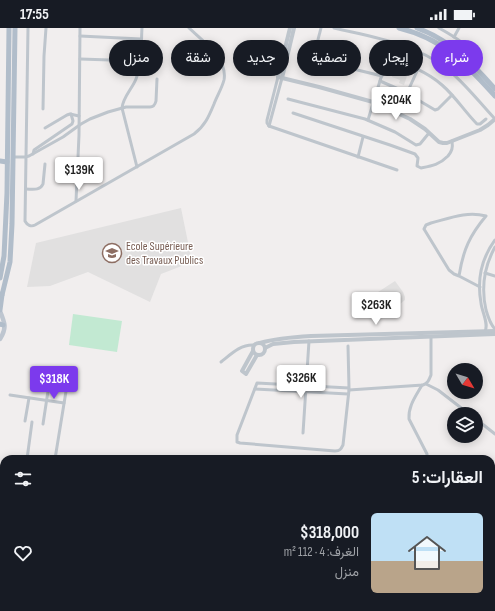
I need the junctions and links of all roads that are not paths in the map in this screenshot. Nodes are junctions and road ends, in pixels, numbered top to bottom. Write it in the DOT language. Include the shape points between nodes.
graph roads {
  1 [pos="9,28"];
  2 [pos="15,28"];
  3 [pos="28,28"];
  4 [pos="46,28"];
  5 [pos="80,28"];
  6 [pos="142,28"];
  7 [pos="189,28"];
  8 [pos="290,28"];
  9 [pos="294,28"];
  10 [pos="321,28"];
  11 [pos="334,28"];
  12 [pos="399,28"];
  13 [pos="417,28"];
  14 [pos="439,28"];
  15 [pos="459,28"];
  16 [pos="80,36"];
  17 [pos="454,37"];
  18 [pos="141,39"];
  19 [pos="318,40"];
  20 [pos="382,40"];
  21 [pos="442,40"];
  22 [pos="458,40"];
  23 [pos="423,54"];
  24 [pos="80,59"];
  25 [pos="109,60"];
  26 [pos="423,72"];
  27 [pos="136,76"];
  28 [pos="382,76"];
  29 [pos="415,76"];
  30 [pos="483,76"];
  31 [pos="280,78"];
  32 [pos="157,79"];
  33 [pos="380,81"];
  34 [pos="495,89"];
  35 [pos="408,93"];
  36 [pos="452,95"];
  37 [pos="495,96"];
  38 [pos="288,98"];
  39 [pos="373,102"];
  40 [pos="122,108"];
  41 [pos="43,109"];
  42 [pos="293,113"];
  43 [pos="71,114"];
  44 [pos="79,116"];
  45 [pos="486,119"];
  46 [pos="495,119"];
  47 [pos="368,120"];
  48 [pos="79,126"];
  49 [pos="45,128"];
  50 [pos="429,133"];
  51 [pos="363,137"];
  52 [pos="452,141"];
  53 [pos="33,154"];
  54 [pos="13,157"];
  55 [pos="26,157"];
  56 [pos="358,157"];
  57 [pos="0,161"];
  58 [pos="7,162"];
  59 [pos="45,164"];
  60 [pos="138,166"];
  61 [pos="397,170"];
  62 [pos="26,189"];
  63 [pos="76,202"];
  64 [pos="495,240"];
  65 [pos="495,247"];
  66 [pos="485,273"];
  67 [pos="459,276"];
  68 [pos="495,276"];
  69 [pos="0,278"];
  70 [pos="480,287"];
  71 [pos="1,295"];
  72 [pos="0,310"];
  73 [pos="0,318"];
  74 [pos="3,326"];
  75 [pos="495,330"];
  76 [pos="485,331"];
  77 [pos="495,334"];
  78 [pos="431,337"];
  79 [pos="0,339"];
  80 [pos="309,341"];
  81 [pos="260,343"];
  82 [pos="254,345"];
  83 [pos="348,346"];
  84 [pos="265,348"];
  85 [pos="253,351"];
  86 [pos="258,355"];
  87 [pos="221,362"];
  88 [pos="424,384"];
  89 [pos="306,386"];
  90 [pos="255,389"];
  91 [pos="349,390"];
  92 [pos="306,392"];
  93 [pos="10,396"];
  94 [pos="29,398"];
  95 [pos="46,400"];
  96 [pos="64,403"];
  97 [pos="460,407"];
  98 [pos="26,421"];
  99 [pos="32,422"];
  100 [pos="43,424"];
  101 [pos="483,425"];
  102 [pos="302,433"];
  103 [pos="495,434"];
  104 [pos="28,455"];
  105 [pos="56,455"];
  106 [pos="427,455"];
  1 -- 58 [label="main road"];
  2 -- 54 [label="main road"];
  3 -- 55 [label="street"];
  4 -- 41 [label="street"];
  5 -- 16 [label="street"];
  6 -- 18 [label="street"];
  7 -- 60 [label="street" via="221,61 224,71 223,82 208,120 200,129"];
  8 -- 31 [label="street"];
  9 -- 31 [label="street"];
  10 -- 19 [label="street"];
  11 -- 20 [label="street"];
  12 -- 37 [label="main road" via="428,38 448,50"];
  13 -- 21 [label="main road"];
  14 -- 17 [label="street"];
  15 -- 17 [label="street"];
  16 -- 18 [label="street"];
  16 -- 24 [label="street"];
  17 -- 22 [label="street"];
  23 -- 46 [label="street" via="462,82"];
  24 -- 25 [label="street"];
  24 -- 44 [label="street"];
  26 -- 36 [label="street" via="440,83"];
  27 -- 40 [label="street"];
  28 -- 33 [label="street"];
  29 -- 35 [label="street"];
  30 -- 34 [label="main road"];
  31 -- 39 [label="street"];
  31 -- 56 [label="street" via="268,126"];
  32 -- 40 [label="street" via="154,106"];
  33 -- 35 [label="street"];
  33 -- 39 [label="street"];
  35 -- 36 [label="street" via="436,110"];
  36 -- 45 [label="street" via="477,124"];
  38 -- 47 [label="street"];
  39 -- 47 [label="street"];
  39 -- 50 [label="street" via="415,122"];
  40 -- 48 [label="street" via="90,119"];
  40 -- 60 [label="street"];
  42 -- 51 [label="street"];
  43 -- 44 [label="street"];
  43 -- 49 [label="street"];
  43 -- 53 [label="street" via="72,124 34,149"];
  44 -- 48 [label="street"];
  46 -- 52 [label="street" via="480,130"];
  47 -- 50 [label="street" via="416,145"];
  48 -- 53 [label="street"];
  48 -- 63 [label="street"];
  50 -- 52 [label="street" via="441,143"];
  51 -- 52 [label="street" via="415,154 418,158 417,166 420,168 443,161 452,151"];
  51 -- 56 [label="street"];
  53 -- 55 [label="street"];
  54 -- 55 [label="street"];
  54 -- 71 [label="main road" via="11,257"];
  55 -- 62 [label="street"];
  56 -- 61 [label="street"];
  57 -- 58 [label="main road"];
  58 -- 69 [label="main road" via="4,256"];
  59 -- 62 [label="street" via="42,187"];
  60 -- 63 [label="street"];
  62 -- 63 [label="street" via="25,221 29,225 35,225"];
  64 -- 70 [label="street" via="487,252 481,270"];
  65 -- 66 [label="street"];
  66 -- 68 [label="street"];
  66 -- 75 [label="street" via="485,306 491,326"];
  67 -- 67 [label="street" via="449,270 425,227 464,214 486,216 470,239"];
  67 -- 70 [label="street"];
  70 -- 76 [label="street" via="481,304 487,326"];
  71 -- 72 [label="main road"];
  72 -- 74 [label="main road" via="4,320"];
  73 -- 74 [label="main road"];
  74 -- 79 [label="main road" via="4,333"];
  75 -- 76 [label="street"];
  76 -- 81 [label="street" via="311,336 281,338"];
  77 -- 78 [label="street"];
  78 -- 80 [label="street"];
  78 -- 88 [label="street" via="431,375"];
  80 -- 84 [label="street" via="273,344"];
  80 -- 89 [label="street"];
  81 -- 82 [label="street"];
  81 -- 84 [label="street"];
  82 -- 85 [label="street"];
  82 -- 87 [label="street" via="238,348"];
  83 -- 91 [label="street"];
  84 -- 86 [label="street" via="263,354"];
  85 -- 86 [label="street"];
  85 -- 86 [label="street" via="242,371 246,374"];
  88 -- 91 [label="street"];
  88 -- 97 [label="street" via="438,390"];
  88 -- 106 [label="street" via="408,414"];
  89 -- 90 [label="street" via="257,384"];
  89 -- 91 [label="street"];
  89 -- 92 [label="street"];
  90 -- 91 [label="street" via="237,435 237,442 335,451 339,451 343,445"];
  90 -- 92 [label="street"];
  91 -- 92 [label="street"];
  92 -- 102 [label="street"];
  93 -- 94 [label="street"];
  94 -- 95 [label="street"];
  94 -- 98 [label="street"];
  95 -- 96 [label="street"];
  95 -- 96 [label="street" via="50,378 69,378"];
  95 -- 100 [label="street"];
  96 -- 105 [label="street"];
  99 -- 104 [label="street"];
  101 -- 103 [label="street"];
}
